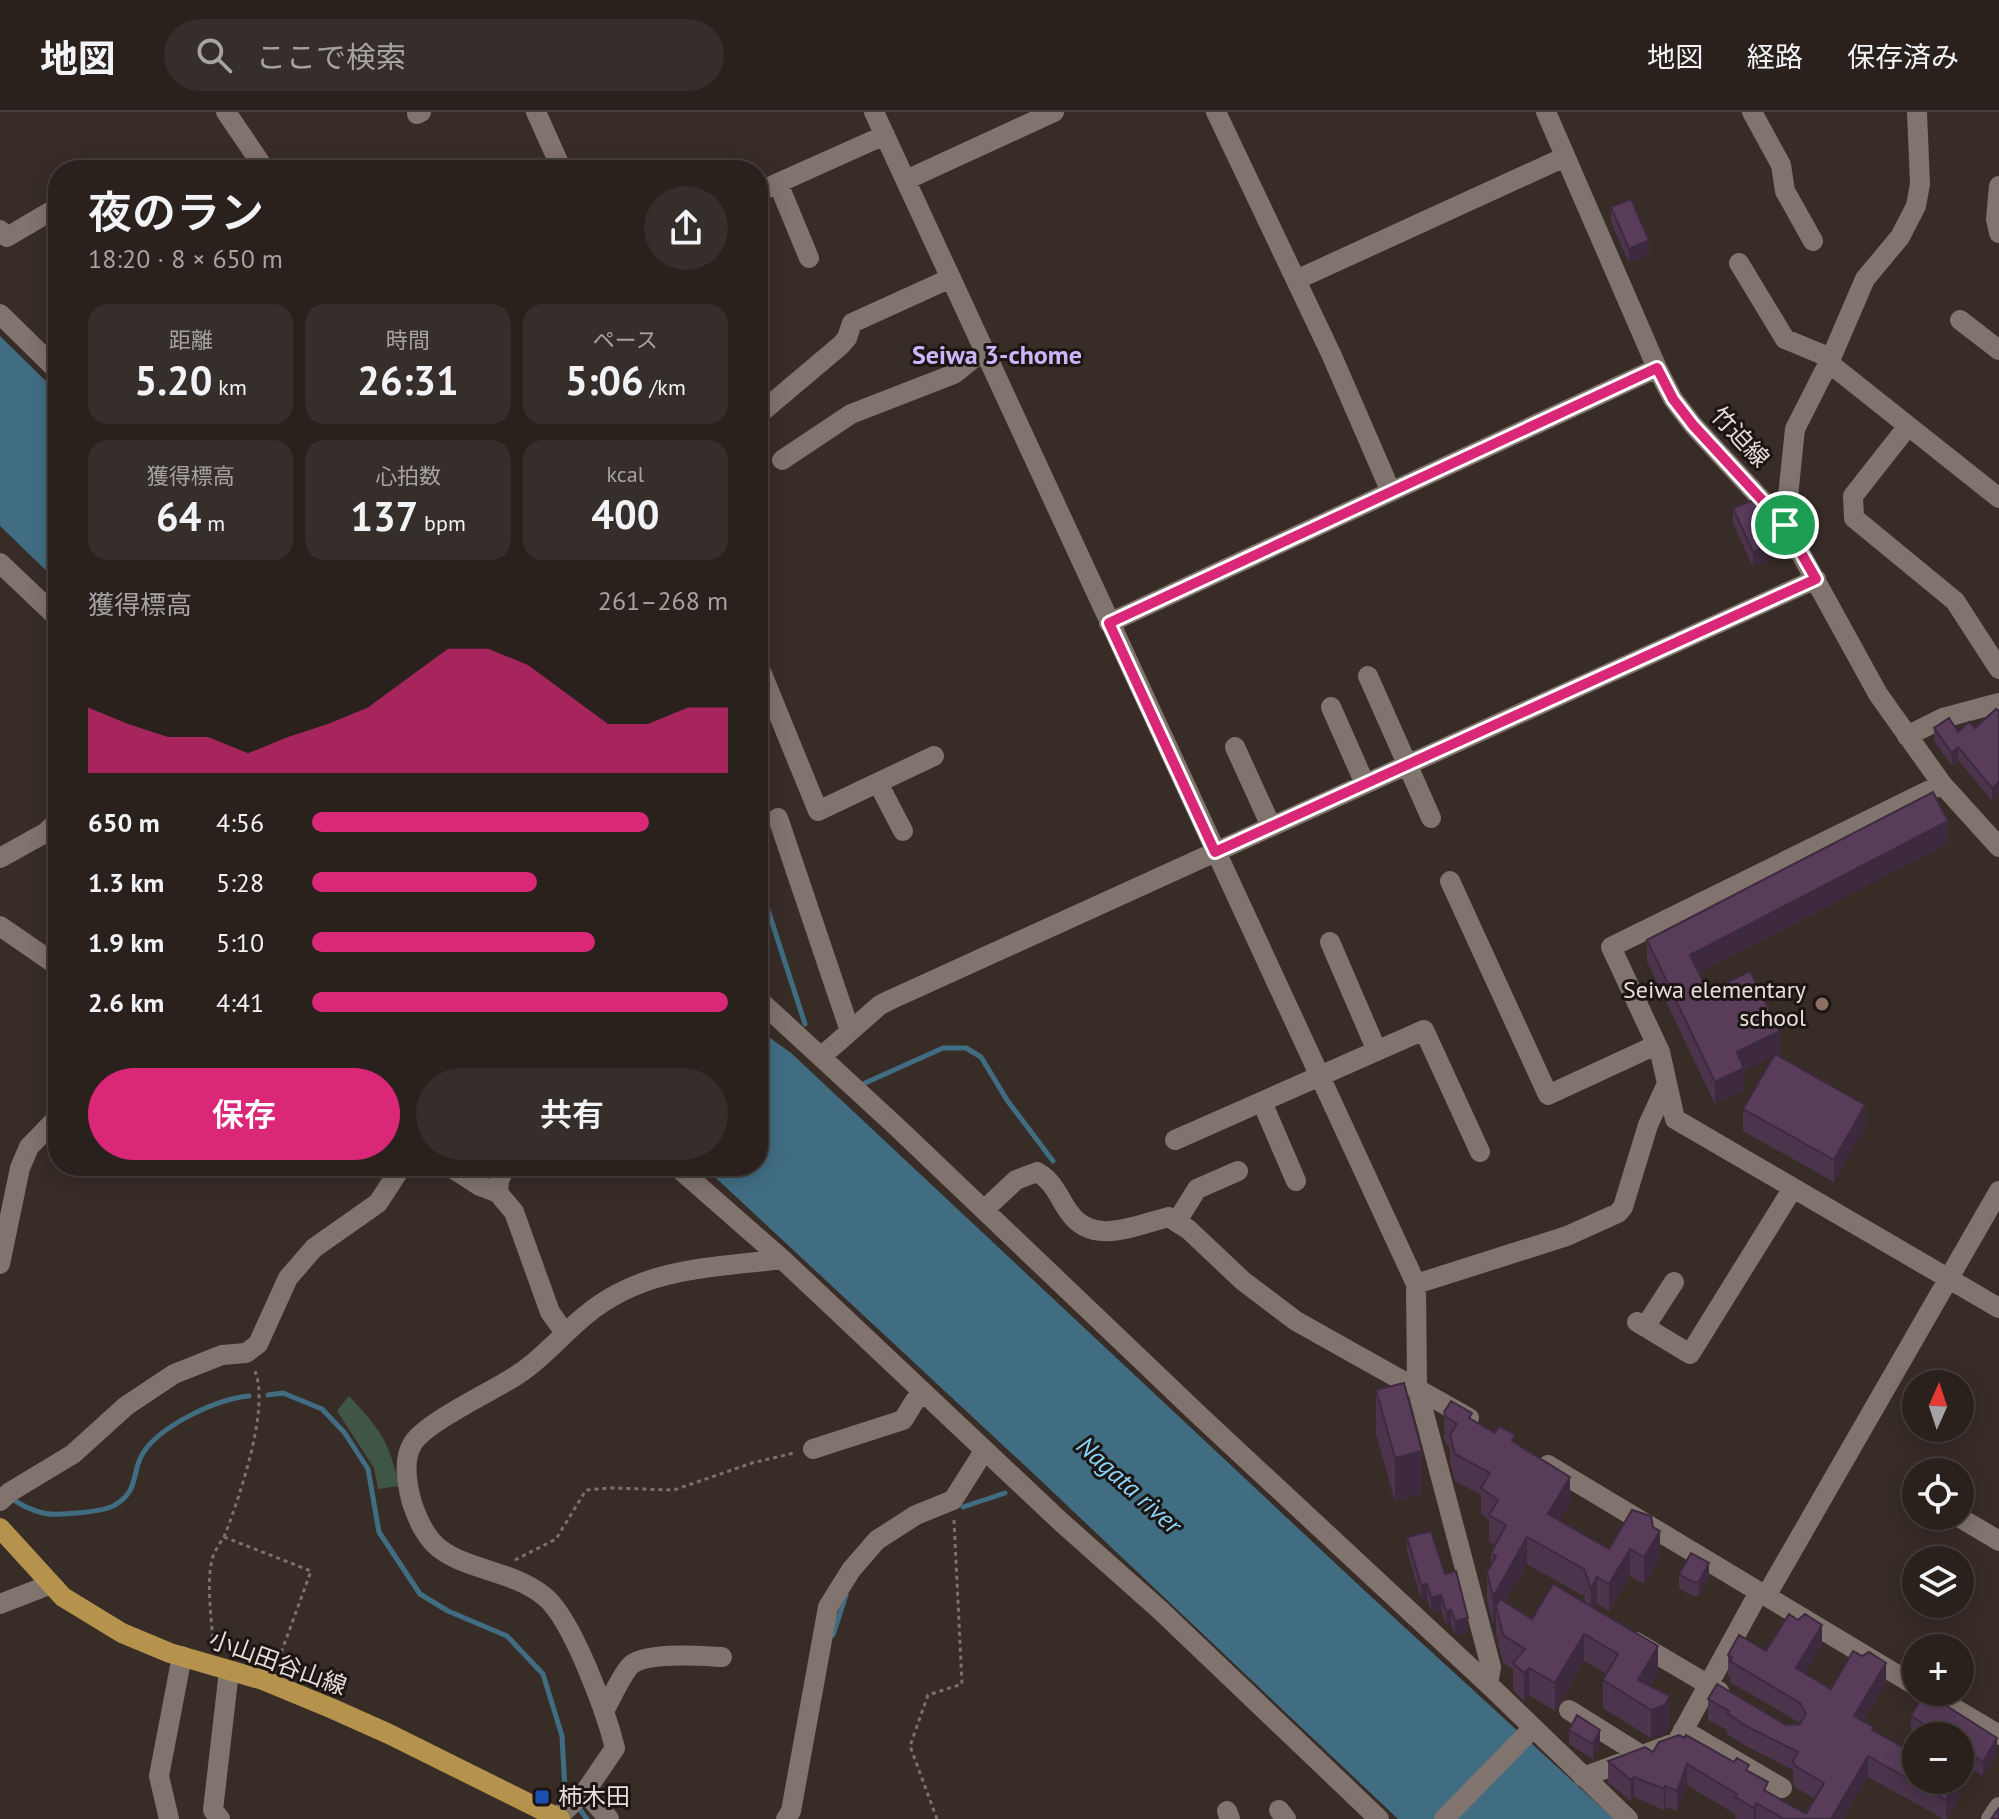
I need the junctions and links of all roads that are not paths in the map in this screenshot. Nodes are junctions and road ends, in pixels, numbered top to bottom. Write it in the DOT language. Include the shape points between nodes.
graph roads {
  1 [pos="226,112"];
  2 [pos="536,112"];
  3 [pos="874,112"];
  4 [pos="1054,112"];
  5 [pos="1216,112"];
  6 [pos="1546,112"];
  7 [pos="1752,112"];
  8 [pos="1917,112"];
  9 [pos="885,135"];
  10 [pos="1565,157"];
  11 [pos="259,160"];
  12 [pos="558,160"];
  13 [pos="906,180"];
  14 [pos="778,183"];
  15 [pos="1999,186"];
  16 [pos="768,188"];
  17 [pos="48,213"];
  18 [pos="0,230"];
  19 [pos="1999,233"];
  20 [pos="1813,241"];
  21 [pos="809,258"];
  22 [pos="1739,263"];
  23 [pos="951,278"];
  24 [pos="1296,280"];
  25 [pos="0,314"];
  26 [pos="1960,320"];
  27 [pos="984,350"];
  28 [pos="1999,350"];
  29 [pos="48,361"];
  30 [pos="1830,361"];
  31 [pos="1657,368"];
  32 [pos="768,407"];
  33 [pos="1908,426"];
  34 [pos="782,460"];
  35 [pos="1391,492"];
  36 [pos="1999,498"];
  37 [pos="1785,525"];
  38 [pos="0,563"];
  39 [pos="1816,579"];
  40 [pos="48,609"];
  41 [pos="1109,623"];
  42 [pos="1999,669"];
  43 [pos="1368,676"];
  44 [pos="768,688"];
  45 [pos="1999,703"];
  46 [pos="1331,707"];
  47 [pos="1907,736"];
  48 [pos="1235,747"];
  49 [pos="934,756"];
  50 [pos="1407,765"];
  51 [pos="878,783"];
  52 [pos="1365,784"];
  53 [pos="1942,784"];
  54 [pos="778,818"];
  55 [pos="1431,818"];
  56 [pos="1271,826"];
  57 [pos="48,830"];
  58 [pos="903,831"];
  59 [pos="1999,847"];
  60 [pos="1215,852"];
  61 [pos="0,858"];
  62 [pos="1450,881"];
  63 [pos="0,926"];
  64 [pos="1330,942"];
  65 [pos="48,959"];
  66 [pos="768,1012"];
  67 [pos="850,1031"];
  68 [pos="1656,1045"];
  69 [pos="1377,1051"];
  70 [pos="822,1056"];
  71 [pos="1319,1076"];
  72 [pos="1666,1086"];
  73 [pos="1262,1102"];
  74 [pos="48,1127"];
  75 [pos="1175,1140"];
  76 [pos="1480,1152"];
  77 [pos="1238,1171"];
  78 [pos="396,1176"];
  79 [pos="464,1176"];
  80 [pos="501,1176"];
  81 [pos="687,1176"];
  82 [pos="1296,1181"];
  83 [pos="1793,1188"];
  84 [pos="1999,1191"];
  85 [pos="498,1193"];
  86 [pos="984,1210"];
  87 [pos="1177,1221"];
  88 [pos="782,1259"];
  89 [pos="0,1264"];
  90 [pos="1948,1278"];
  91 [pos="1674,1282"];
  92 [pos="1416,1284"];
  93 [pos="1999,1308"];
  94 [pos="565,1333"];
  95 [pos="1417,1387"];
  96 [pos="921,1391"];
  97 [pos="1485,1428"];
  98 [pos="813,1449"];
  99 [pos="984,1451"];
  100 [pos="1526,1453"];
  101 [pos="5,1490"];
  102 [pos="1974,1526"];
  103 [pos="0,1528"];
  104 [pos="1999,1541"];
  105 [pos="49,1585"];
  106 [pos="1762,1594"];
  107 [pos="0,1604"];
  108 [pos="1616,1630"];
  109 [pos="182,1656"];
  110 [pos="722,1657"];
  111 [pos="229,1671"];
  112 [pos="1902,1678"];
  113 [pos="1488,1684"];
  114 [pos="1708,1685"];
  115 [pos="1732,1699"];
  116 [pos="1950,1706"];
  117 [pos="1569,1710"];
  118 [pos="604,1711"];
  119 [pos="1531,1730"];
  120 [pos="1683,1730"];
  121 [pos="1999,1735"];
  122 [pos="1641,1755"];
  123 [pos="1583,1777"];
  124 [pos="1782,1788"];
  125 [pos="584,1793"];
  126 [pos="1999,1807"];
  127 [pos="561,1816"];
  128 [pos="169,1819"];
  129 [pos="220,1819"];
  130 [pos="609,1819"];
  131 [pos="786,1819"];
  132 [pos="1379,1819"];
  133 [pos="1444,1819"];
  134 [pos="1628,1819"];
  135 [pos="1991,1819"];
  1 -- 11 [label="street"];
  2 -- 12 [label="street"];
  3 -- 9 [label="street"];
  4 -- 13 [label="street"];
  5 -- 24 [label="street"];
  6 -- 10 [label="street, 竹迫線"];
  7 -- 20 [label="street"];
  8 -- 30 [label="street" via="1916,206 1900,237 1865,279"];
  9 -- 13 [label="street"];
  9 -- 14 [label="street"];
  10 -- 24 [label="street"];
  10 -- 31 [label="street, 竹迫線"];
  13 -- 23 [label="street"];
  14 -- 16 [label="street"];
  14 -- 21 [label="street"];
  15 -- 19 [label="street"];
  17 -- 18 [label="street" via="7,237"];
  22 -- 30 [label="street" via="1785,339"];
  23 -- 27 [label="street"];
  23 -- 32 [label="street" via="852,323 841,345"];
  24 -- 35 [label="street"];
  25 -- 29 [label="street"];
  26 -- 28 [label="street"];
  27 -- 34 [label="street" via="954,374 851,414"];
  27 -- 41 [label="street"];
  30 -- 33 [label="street"];
  30 -- 37 [label="street" via="1795,429"];
  31 -- 35 [label="street"];
  31 -- 37 [label="street, 竹迫線" via="1693,425"];
  33 -- 36 [label="street"];
  33 -- 42 [label="street" via="1853,496 1854,518 1955,601"];
  35 -- 41 [label="street"];
  37 -- 39 [label="street, 竹迫線"];
  38 -- 40 [label="street"];
  39 -- 47 [label="street, 竹迫線" via="1878,694"];
  39 -- 50 [label="street"];
  41 -- 60 [label="street"];
  43 -- 50 [label="street"];
  44 -- 51 [label="street" via="818,811"];
  45 -- 47 [label="street" via="1943,718"];
  46 -- 52 [label="street"];
  47 -- 53 [label="street, 竹迫線"];
  48 -- 56 [label="street"];
  49 -- 51 [label="street"];
  50 -- 52 [label="street"];
  50 -- 55 [label="street"];
  51 -- 58 [label="street"];
  52 -- 56 [label="street"];
  53 -- 59 [label="street, 竹迫線"];
  53 -- 68 [label="street" via="1611,947"];
  54 -- 67 [label="street"];
  56 -- 60 [label="street"];
  57 -- 61 [label="street"];
  60 -- 67 [label="street" via="890,1000"];
  60 -- 71 [label="street"];
  62 -- 68 [label="street" via="1548,1095"];
  63 -- 65 [label="street"];
  64 -- 69 [label="street"];
  66 -- 70 [label="street"];
  67 -- 70 [label="street"];
  68 -- 72 [label="street"];
  69 -- 71 [label="street"];
  69 -- 76 [label="street" via="1424,1030"];
  70 -- 86 [label="street"];
  71 -- 73 [label="street"];
  71 -- 92 [label="street"];
  72 -- 83 [label="street" via="1675,1119"];
  72 -- 92 [label="street" via="1618,1213 1567,1236"];
  73 -- 75 [label="street"];
  73 -- 82 [label="street"];
  74 -- 89 [label="street" via="29,1147 20,1168"];
  77 -- 87 [label="street" via="1197,1189"];
  78 -- 101 [label="street" via="378,1203 314,1248 288,1278 258,1344 246,1353 222,1355 174,1374 126,1406 73,1454"];
  79 -- 85 [label="street"];
  80 -- 85 [label="street"];
  81 -- 88 [label="street"];
  83 -- 90 [label="street"];
  83 -- 91 [label="street" via="1690,1354 1641,1324"];
  84 -- 90 [label="street"];
  85 -- 94 [label="street" via="514,1212 550,1312"];
  86 -- 87 [label="street" via="1016,1180 1037,1172 1089,1232 1169,1217"];
  86 -- 113 [label="street"];
  87 -- 95 [label="street" via="1296,1321"];
  88 -- 94 [label="street" via="645,1280 608,1298"];
  88 -- 96 [label="street"];
  90 -- 93 [label="street"];
  90 -- 106 [label="street"];
  92 -- 95 [label="street"];
  94 -- 118 [label="street" via="529,1368 413,1442 407,1479 420,1523 440,1549 517,1579 545,1596 565,1619"];
  95 -- 97 [label="street"];
  95 -- 113 [label="street" via="1491,1667"];
  96 -- 98 [label="street" via="903,1420"];
  96 -- 99 [label="street"];
  99 -- 131 [label="street" via="953,1500 877,1540 828,1607"];
  99 -- 132 [label="street"];
  100 -- 106 [label="street"];
  102 -- 104 [label="street"];
  103 -- 105 [label="main road, 小山田谷山線"];
  105 -- 107 [label="street"];
  105 -- 109 [label="main road, 小山田谷山線" via="122,1633"];
  106 -- 112 [label="street"];
  106 -- 114 [label="street"];
  108 -- 114 [label="street"];
  109 -- 111 [label="main road, 小山田谷山線"];
  109 -- 128 [label="street" via="159,1776"];
  110 -- 118 [label="street" via="688,1655 631,1664"];
  111 -- 127 [label="main road, 小山田谷山線" via="389,1734"];
  111 -- 129 [label="street" via="213,1810"];
  113 -- 119 [label="street"];
  114 -- 115 [label="street"];
  114 -- 120 [label="street"];
  116 -- 121 [label="street"];
  117 -- 122 [label="street"];
  118 -- 125 [label="street" via="615,1748"];
  119 -- 123 [label="street"];
  119 -- 133 [label="street"];
  120 -- 122 [label="street" via="1677,1742"];
  120 -- 124 [label="street"];
  122 -- 123 [label="street"];
  123 -- 134 [label="street"];
  125 -- 127 [label="street"];
  125 -- 130 [label="street"];
  126 -- 135 [label="street"];
}
